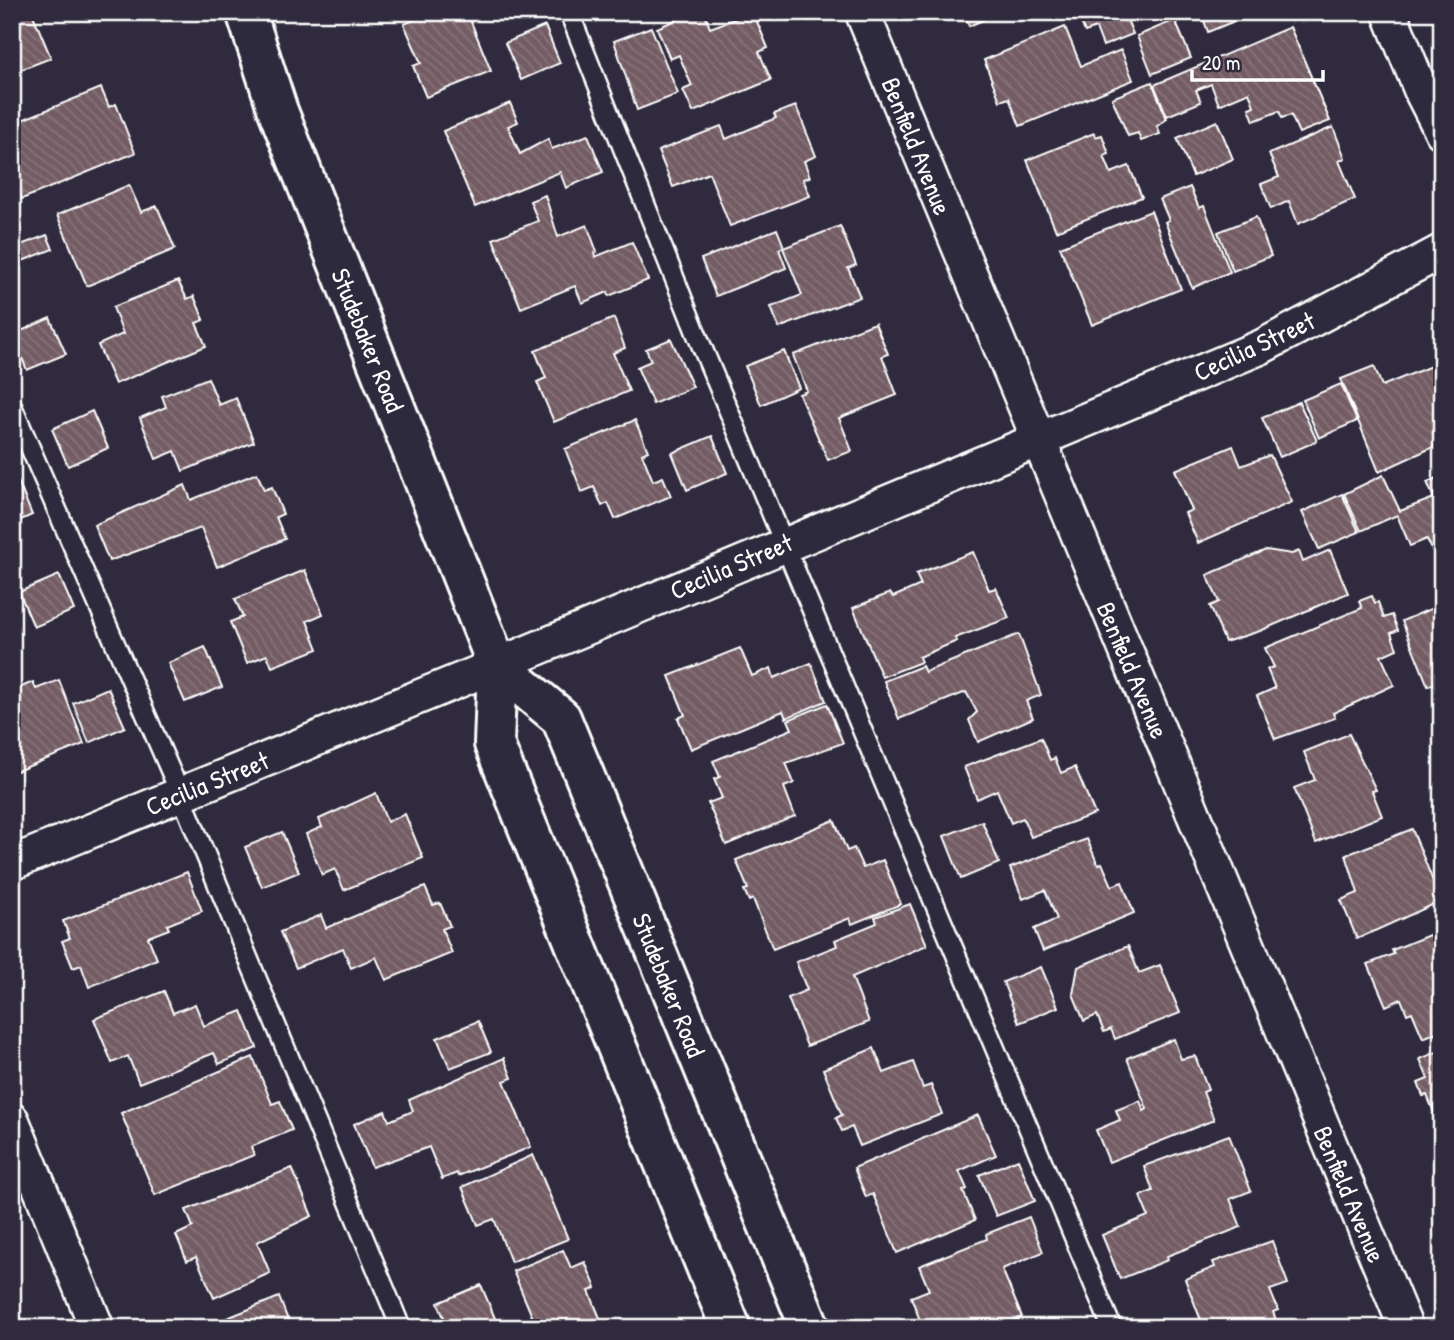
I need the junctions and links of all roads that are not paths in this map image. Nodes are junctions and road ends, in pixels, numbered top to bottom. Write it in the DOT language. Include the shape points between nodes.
graph roads {
  1 [pos="246,12"];
  2 [pos="569,12"];
  3 [pos="862,12"];
  4 [pos="1389,12"];
  5 [pos="1442,132"];
  6 [pos="1442,251"];
  7 [pos="12,406"];
  8 [pos="1037,438"];
  9 [pos="784,543"];
  10 [pos="497,665"];
  11 [pos="180,793"];
  12 [pos="12,863"];
  13 [pos="12,1120"];
  14 [pos="97,1328"];
  15 [pos="401,1328"];
  16 [pos="731,1328"];
  17 [pos="810,1328"];
  18 [pos="1112,1328"];
  19 [pos="1406,1328"];
  1 -- 10 [label="main road, Studebaker Road" via="278,111"];
  2 -- 9 [label="lane"];
  3 -- 8 [label="street, Benfield Avenue"];
  4 -- 5 [label="street"];
  6 -- 8 [label="street, Cecilia Street" via="1261,346"];
  7 -- 11 [label="lane"];
  8 -- 9 [label="street, Cecilia Street"];
  8 -- 19 [label="street, Benfield Avenue"];
  9 -- 10 [label="street, Cecilia Street"];
  9 -- 18 [label="lane"];
  10 -- 11 [label="street, Cecilia Street"];
  10 -- 16 [label="main road, Studebaker Road" via="494,744"];
  10 -- 17 [label="main road, Studebaker Road" via="561,718"];
  11 -- 12 [label="street, Cecilia Street"];
  11 -- 15 [label="lane"];
  13 -- 14 [label="street"];
}
